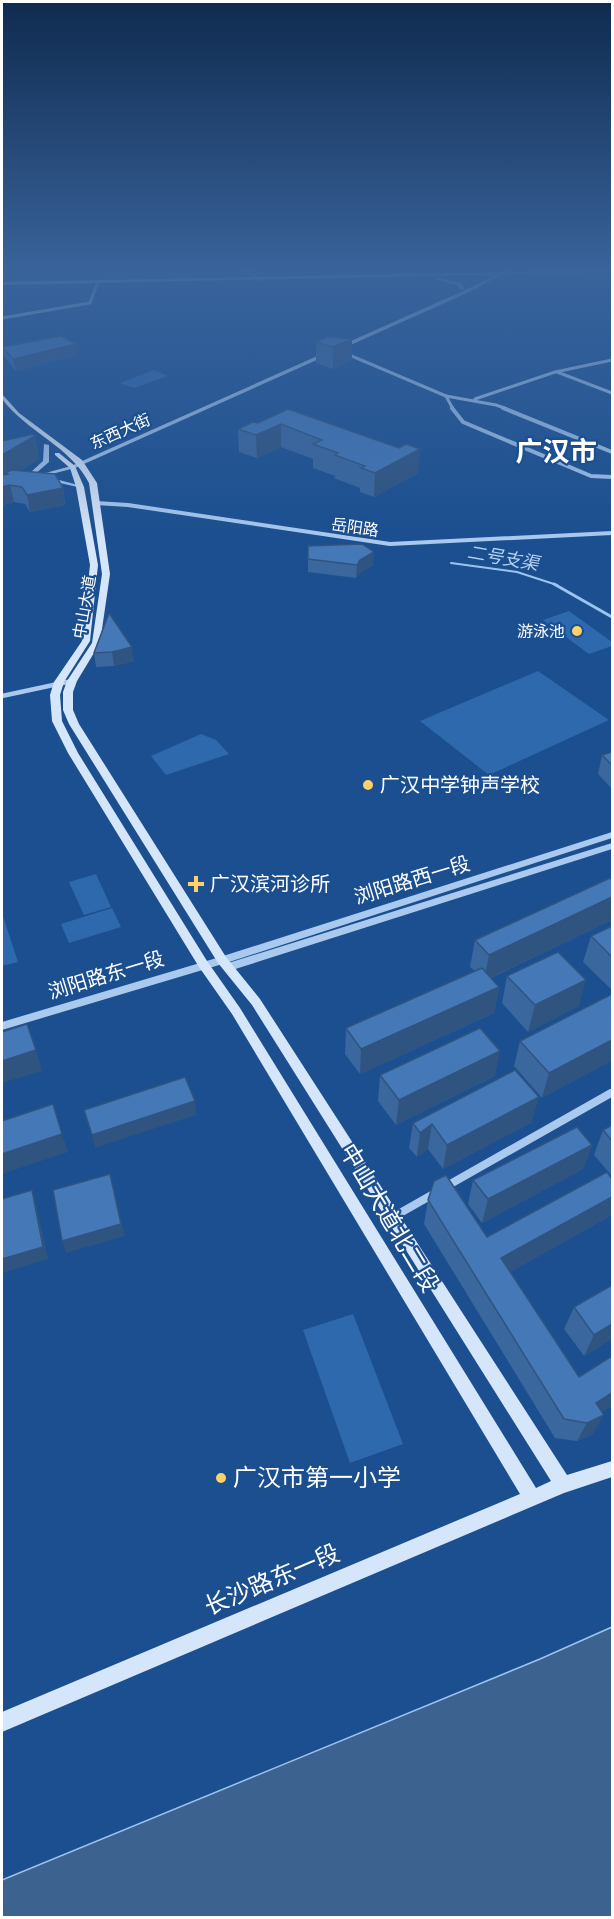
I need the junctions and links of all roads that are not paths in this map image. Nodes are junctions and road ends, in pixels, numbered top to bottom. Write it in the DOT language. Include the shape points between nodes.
graph roads {
  1 [pos="303,361"];
  2 [pos="310,361"];
  3 [pos="363,361"];
  4 [pos="609,361"];
  5 [pos="555,372"];
  6 [pos="612,393"];
  7 [pos="2,396"];
  8 [pos="446,396"];
  9 [pos="474,399"];
  10 [pos="2,406"];
  11 [pos="46,445"];
  12 [pos="612,452"];
  13 [pos="75,463"];
  14 [pos="34,475"];
  15 [pos="612,477"];
  16 [pos="23,478"];
  17 [pos="80,487"];
  18 [pos="96,503"];
  19 [pos="612,533"];
  20 [pos="72,681"];
  21 [pos="59,682"];
  22 [pos="2,696"];
  23 [pos="612,835"];
  24 [pos="612,846"];
  25 [pos="203,964"];
  26 [pos="225,964"];
  27 [pos="2,1026"];
  28 [pos="612,1092"];
  29 [pos="393,1217"];
  30 [pos="612,1468"];
  31 [pos="563,1485"];
  32 [pos="532,1498"];
  33 [pos="2,1722"];
  1 -- 13 [label="street, 东西大街"];
  2 -- 13 [label="street, 东西大街"];
  3 -- 8 [label="street"];
  4 -- 5 [label="street"];
  5 -- 6 [label="street"];
  5 -- 9 [label="street"];
  7 -- 13 [label="main road, 中山大道" via="16,413"];
  8 -- 9 [label="street"];
  8 -- 15 [label="street" via="463,422 591,476"];
  9 -- 12 [label="street"];
  10 -- 11 [label="main road, 中山大道"];
  11 -- 13 [label="main road, 中山大道"];
  11 -- 14 [label="street" via="46,462"];
  13 -- 14 [label="street, 东西大街"];
  13 -- 17 [label="main road, 中山大道"];
  13 -- 18 [label="main road, 中山大道" via="88,470"];
  14 -- 16 [label="street, 东西大街"];
  14 -- 17 [label="street"];
  17 -- 21 [label="main road, 中山大道" via="94,566 93,595 86,641"];
  18 -- 19 [label="street, 岳阳路" via="396,545"];
  18 -- 20 [label="main road, 中山大道" via="106,574 96,643"];
  20 -- 21 [label="street"];
  20 -- 26 [label="main road, 中山大道" via="68,710 74,724"];
  21 -- 22 [label="street"];
  21 -- 25 [label="main road, 中山大道" via="55,695 57,721 73,753"];
  23 -- 26 [label="street, 浏阳路西一段"];
  24 -- 26 [label="street"];
  25 -- 26 [label="street, 浏阳路东一段"];
  25 -- 27 [label="street, 浏阳路东一段"];
  25 -- 32 [label="main road, 中山大道北二段" via="248,1030"];
  26 -- 29 [label="main road, 中山大道北二段" via="256,1002"];
  28 -- 29 [label="street"];
  29 -- 31 [label="main road, 中山大道北二段"];
  30 -- 31 [label="main road, 长沙路东一段"];
  31 -- 32 [label="main road, 长沙路东一段"];
  32 -- 33 [label="main road, 长沙路东一段"];
}
